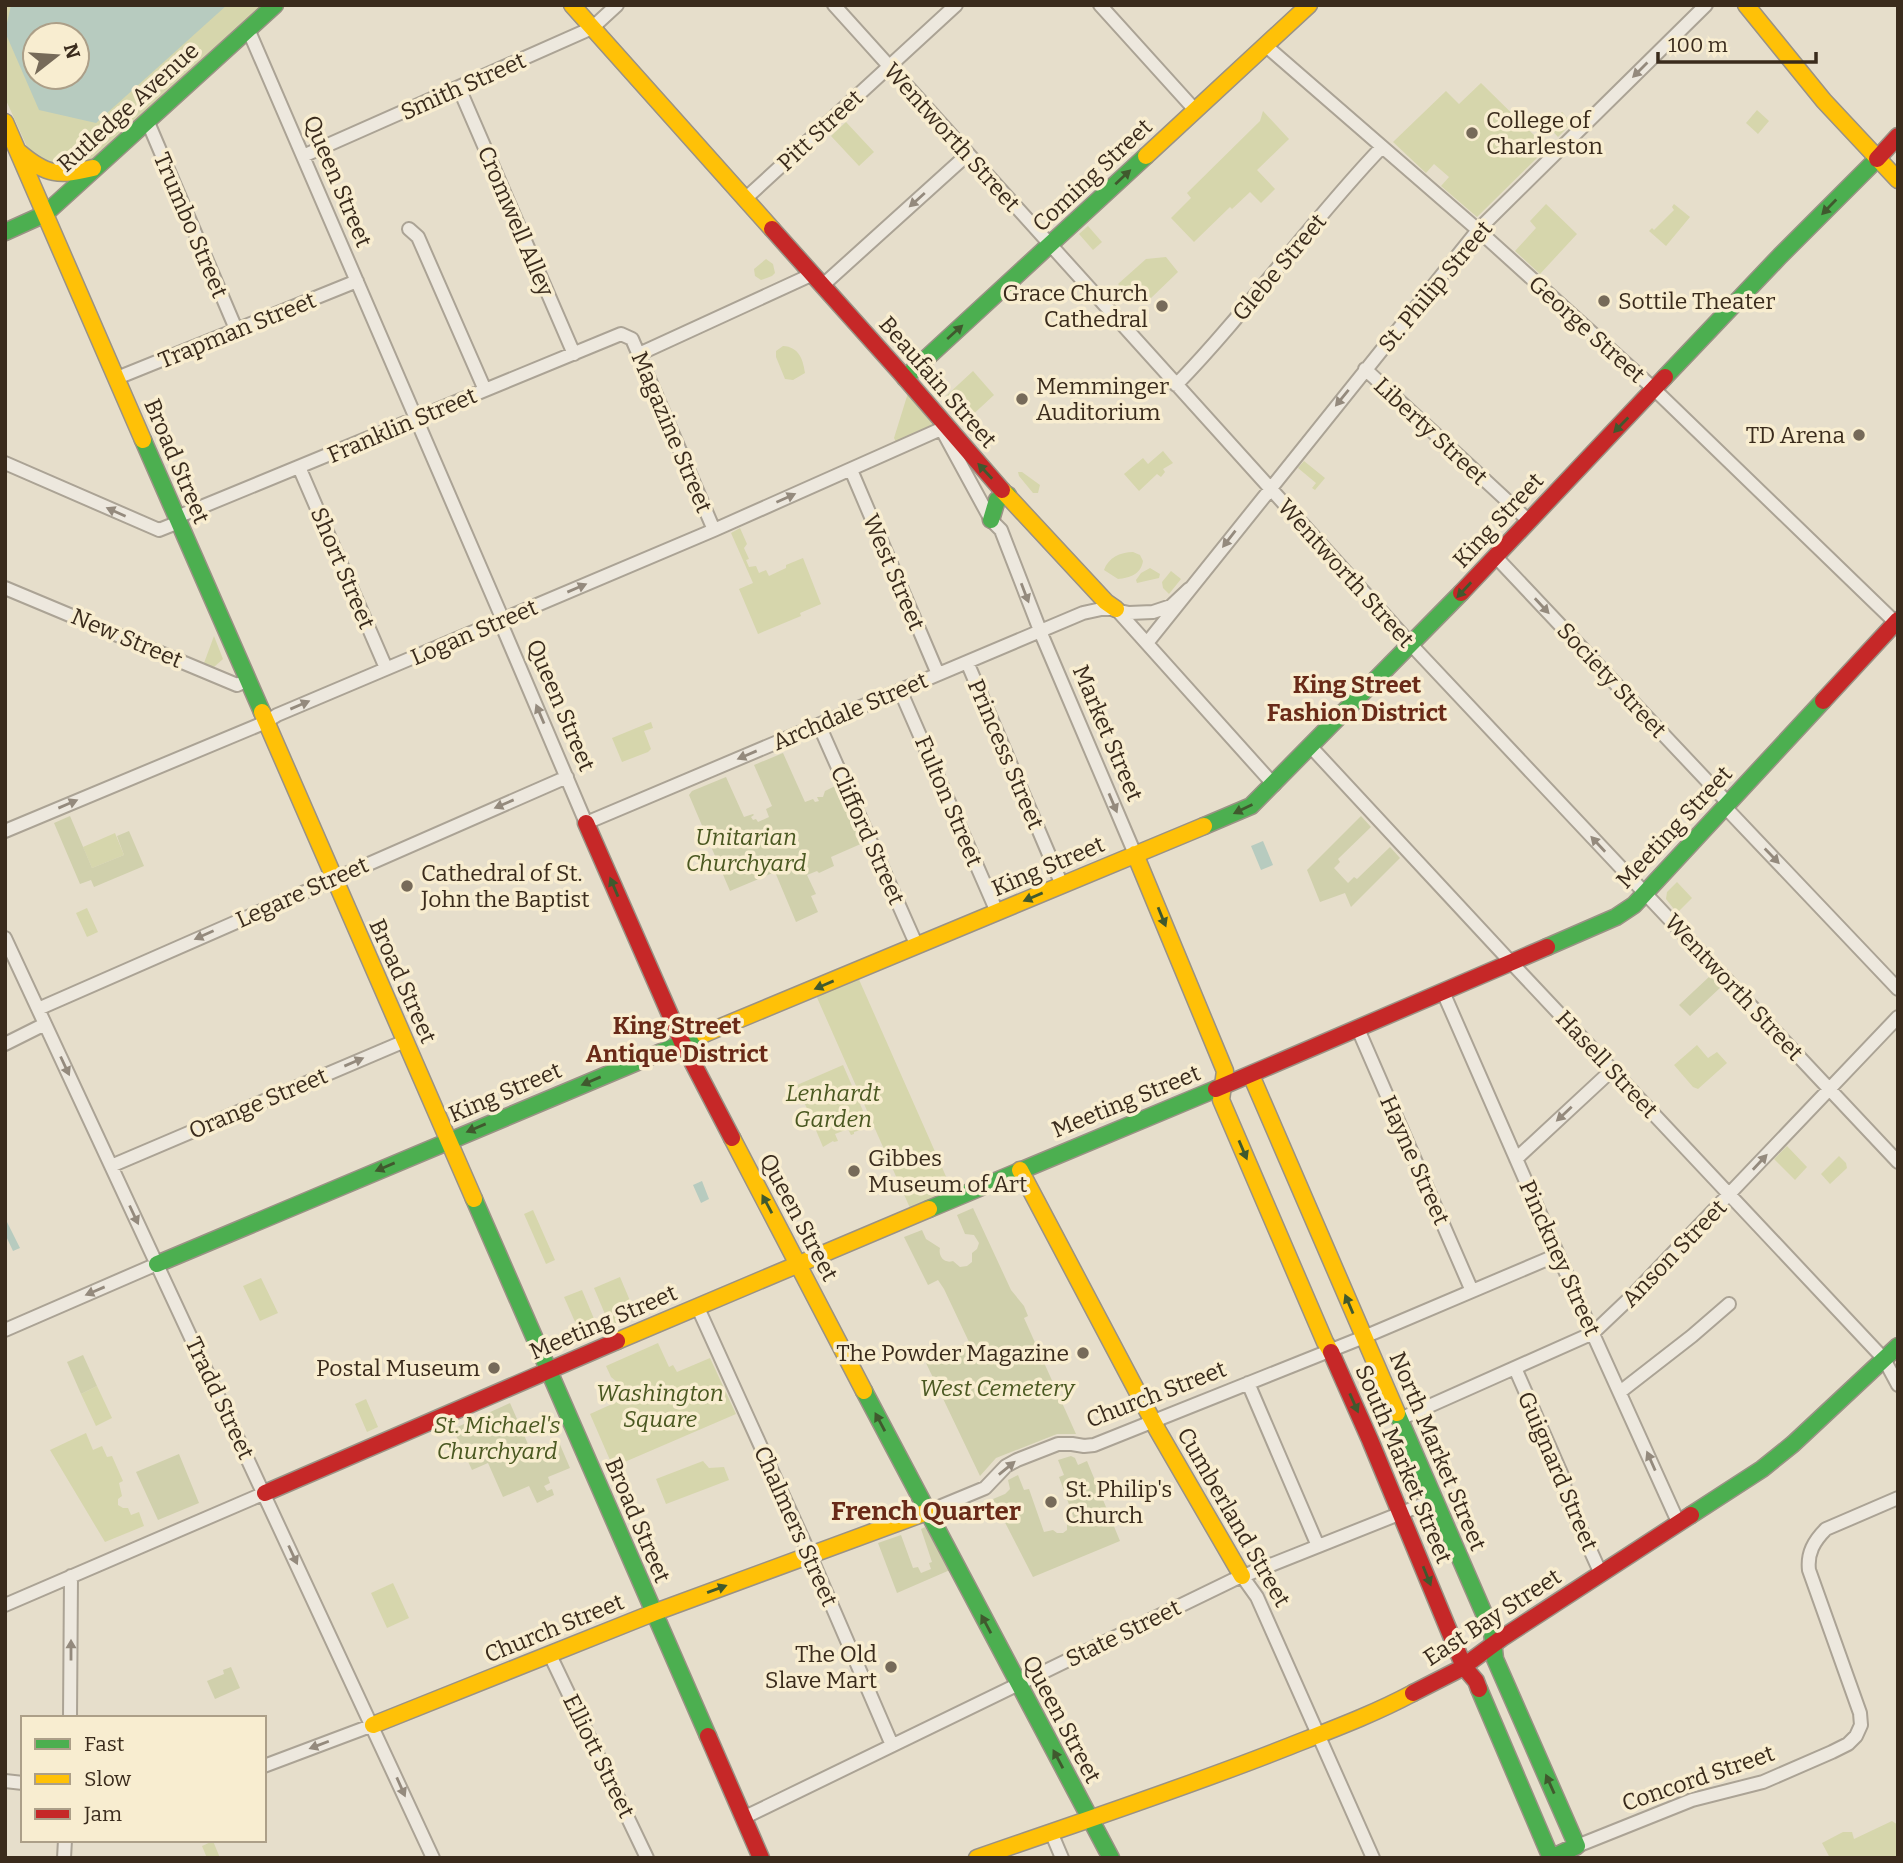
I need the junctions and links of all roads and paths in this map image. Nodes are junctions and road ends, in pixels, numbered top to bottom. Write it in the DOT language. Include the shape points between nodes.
graph roads {
  1 [pos="275,5"];
  2 [pos="572,5"];
  3 [pos="617,5"];
  4 [pos="834,5"];
  5 [pos="957,5"];
  6 [pos="1100,5"];
  7 [pos="1309,5"];
  8 [pos="1706,5"];
  9 [pos="1746,5"];
  10 [pos="592,28"];
  11 [pos="248,29"];
  12 [pos="1265,46"];
  13 [pos="889,66"];
  14 [pos="459,88"];
  15 [pos="1195,110"];
  16 [pos="147,120"];
  17 [pos="5,122"];
  18 [pos="1898,136"];
  19 [pos="1382,147"];
  20 [pos="18,150"];
  21 [pos="968,154"];
  22 [pos="303,156"];
  23 [pos="1877,159"];
  24 [pos="96,167"];
  25 [pos="1898,180"];
  26 [pos="745,199"];
  27 [pos="45,214"];
  28 [pos="409,229"];
  29 [pos="1478,230"];
  30 [pos="5,232"];
  31 [pos="1049,246"];
  32 [pos="818,280"];
  33 [pos="357,281"];
  34 [pos="236,330"];
  35 [pos="627,335"];
  36 [pos="574,354"];
  37 [pos="639,354"];
  38 [pos="1365,369"];
  39 [pos="117,378"];
  40 [pos="905,378"];
  41 [pos="1176,385"];
  42 [pos="1654,389"];
  43 [pos="485,390"];
  44 [pos="929,406"];
  45 [pos="417,418"];
  46 [pos="941,429"];
  47 [pos="5,463"];
  48 [pos="299,467"];
  49 [pos="851,470"];
  50 [pos="1269,488"];
  51 [pos="1008,495"];
  52 [pos="178,520"];
  53 [pos="991,520"];
  54 [pos="1529,521"];
  55 [pos="714,530"];
  56 [pos="1495,556"];
  57 [pos="5,588"];
  58 [pos="1189,589"];
  59 [pos="1116,609"];
  60 [pos="502,620"];
  61 [pos="1897,623"];
  62 [pos="1040,631"];
  63 [pos="1146,643"];
  64 [pos="1411,645"];
  65 [pos="967,662"];
  66 [pos="386,668"];
  67 [pos="938,674"];
  68 [pos="247,680"];
  69 [pos="900,690"];
  70 [pos="266,722"];
  71 [pos="819,725"];
  72 [pos="1311,747"];
  73 [pos="567,777"];
  74 [pos="1274,785"];
  75 [pos="1727,805"];
  76 [pos="586,823"];
  77 [pos="5,831"];
  78 [pos="1135,854"];
  79 [pos="334,878"];
  80 [pos="1062,885"];
  81 [pos="1645,894"];
  82 [pos="997,912"];
  83 [pos="5,938"];
  84 [pos="917,946"];
  85 [pos="1511,963"];
  86 [pos="1898,989"];
  87 [pos="1443,992"];
  88 [pos="38,1009"];
  89 [pos="1898,1017"];
  90 [pos="45,1024"];
  91 [pos="1358,1029"];
  92 [pos="404,1041"];
  93 [pos="682,1042"];
  94 [pos="5,1044"];
  95 [pos="1612,1070"];
  96 [pos="1251,1074"];
  97 [pos="1223,1086"];
  98 [pos="1829,1088"];
  99 [pos="448,1140"];
  100 [pos="1516,1159"];
  101 [pos="1898,1162"];
  102 [pos="111,1166"];
  103 [pos="1020,1170"];
  104 [pos="1730,1195"];
  105 [pos="1558,1255"];
  106 [pos="158,1264"];
  107 [pos="799,1265"];
  108 [pos="1472,1291"];
  109 [pos="1728,1304"];
  110 [pos="698,1308"];
  111 [pos="5,1330"];
  112 [pos="1593,1333"];
  113 [pos="1364,1337"];
  114 [pos="1898,1346"];
  115 [pos="1330,1349"];
  116 [pos="1884,1359"];
  117 [pos="1514,1368"];
  118 [pos="549,1369"];
  119 [pos="1248,1383"];
  120 [pos="1898,1385"];
  121 [pos="1620,1392"];
  122 [pos="1400,1419"];
  123 [pos="1153,1422"];
  124 [pos="265,1493"];
  125 [pos="1898,1497"];
  126 [pos="1434,1500"];
  127 [pos="927,1512"];
  128 [pos="1401,1513"];
  129 [pos="1678,1524"];
  130 [pos="1318,1546"];
  131 [pos="810,1555"];
  132 [pos="1601,1574"];
  133 [pos="71,1576"];
  134 [pos="1242,1576"];
  135 [pos="5,1605"];
  136 [pos="653,1613"];
  137 [pos="1493,1645"];
  138 [pos="550,1654"];
  139 [pos="1464,1667"];
  140 [pos="1018,1684"];
  141 [pos="71,1716"];
  142 [pos="373,1725"];
  143 [pos="1317,1735"];
  144 [pos="892,1745"];
  145 [pos="266,1765"];
  146 [pos="743,1818"];
  147 [pos="1090,1819"];
  148 [pos="1051,1832"];
  149 [pos="1577,1846"];
  150 [pos="986,1856"];
  151 [pos="433,1858"];
  152 [pos="647,1858"];
  153 [pos="761,1858"];
  154 [pos="1062,1858"];
  155 [pos="1111,1858"];
  156 [pos="1373,1858"];
  157 [pos="1551,1858"];
  1 -- 11 [label="street, Rutledge Avenue"];
  2 -- 10 [label="street, Beaufain Street"];
  3 -- 10 [label="street, Smith Street"];
  4 -- 13 [label="street, Wentworth Street"];
  5 -- 13 [label="street, Pitt Street"];
  6 -- 15 [label="street"];
  7 -- 12 [label="street, Coming Street"];
  8 -- 29 [label="street, St. Philip Street, one-way"];
  9 -- 23 [label="street"];
  10 -- 14 [label="street, Smith Street"];
  10 -- 26 [label="street, Beaufain Street"];
  11 -- 16 [label="street, Rutledge Avenue"];
  11 -- 22 [label="street, Queen Street"];
  12 -- 15 [label="street, Coming Street"];
  12 -- 19 [label="street, George Street"];
  13 -- 21 [label="street, Wentworth Street"];
  13 -- 26 [label="street, Pitt Street"];
  14 -- 22 [label="street, Smith Street"];
  14 -- 36 [label="street, Cromwell Alley"];
  31 -- 15 [label="street, Coming Street, one-way"];
  16 -- 24 [label="street, Rutledge Avenue"];
  16 -- 34 [label="street, Trumbo Street"];
  17 -- 20 [label="street, Broad Street"];
  18 -- 23 [label="street, King Street"];
  19 -- 29 [label="street, George Street"];
  19 -- 41 [label="street, Glebe Street"];
  20 -- 24 [label="street" via="54,173"];
  20 -- 27 [label="street, Broad Street"];
  21 -- 31 [label="street, Wentworth Street"];
  21 -- 32 [label="street, one-way"];
  22 -- 33 [label="street, Queen Street"];
  23 -- 25 [label="street"];
  23 -- 42 [label="street, King Street, one-way"];
  24 -- 27 [label="street, Rutledge Avenue"];
  26 -- 32 [label="street, Beaufain Street"];
  27 -- 30 [label="street, Rutledge Avenue"];
  27 -- 39 [label="street, Broad Street"];
  28 -- 43 [label="street" via="418,237"];
  29 -- 38 [label="street, St. Philip Street"];
  29 -- 42 [label="street, George Street"];
  40 -- 31 [label="street, Coming Street, one-way"];
  31 -- 41 [label="street, Wentworth Street"];
  32 -- 37 [label="street"];
  32 -- 40 [label="street, Beaufain Street"];
  33 -- 34 [label="street, Trapman Street"];
  33 -- 45 [label="street, Queen Street"];
  34 -- 39 [label="street, Trapman Street"];
  35 -- 36 [label="street, Franklin Street"];
  35 -- 37 [label="street, Magazine Street"];
  36 -- 43 [label="street, Franklin Street"];
  37 -- 55 [label="street, Magazine Street"];
  38 -- 50 [label="street, St. Philip Street, one-way"];
  38 -- 54 [label="street, Liberty Street"];
  39 -- 52 [label="street, Broad Street"];
  40 -- 44 [label="street, Beaufain Street"];
  41 -- 50 [label="street, Wentworth Street"];
  42 -- 54 [label="street, King Street, one-way"];
  42 -- 61 [label="street, George Street"];
  43 -- 45 [label="street, Franklin Street"];
  44 -- 46 [label="street, Market Street"];
  51 -- 44 [label="street, Beaufain Street, one-way"];
  45 -- 48 [label="street, Franklin Street"];
  45 -- 60 [label="street, Queen Street"];
  46 -- 49 [label="street, Logan Street"];
  46 -- 53 [label="street, Market Street"];
  52 -- 47 [label="street, Franklin Street, one-way" via="159,530"];
  48 -- 52 [label="street, Franklin Street"];
  48 -- 66 [label="street, Short Street"];
  55 -- 49 [label="street, Logan Street, one-way"];
  49 -- 67 [label="street, West Street"];
  50 -- 58 [label="street, St. Philip Street, one-way"];
  50 -- 64 [label="street, Wentworth Street"];
  51 -- 53 [label="street" via="995,501"];
  51 -- 59 [label="street, Beaufain Street"];
  52 -- 68 [label="street, Broad Street"];
  53 -- 62 [label="street, Market Street, one-way" via="1001,530"];
  54 -- 56 [label="street, King Street"];
  60 -- 55 [label="street, Logan Street, one-way"];
  56 -- 64 [label="street, King Street, one-way"];
  56 -- 75 [label="street, Society Street, one-way"];
  57 -- 68 [label="street, New Street" via="237,685"];
  58 -- 59 [label="street, St. Philip Street" via="1171,606 1153,612"];
  58 -- 63 [label="street, St. Philip Street"];
  59 -- 62 [label="street, Archdale Street" via="1090,610"];
  59 -- 63 [label="street, Beaufain Street"];
  60 -- 66 [label="street, Logan Street"];
  73 -- 60 [label="street, Queen Street, one-way"];
  61 -- 75 [label="street, Meeting Street"];
  62 -- 65 [label="street, Archdale Street"];
  62 -- 78 [label="street, Market Street, one-way"];
  63 -- 74 [label="street, Beaufain Street"];
  64 -- 72 [label="street, King Street"];
  81 -- 64 [label="street, Wentworth Street, one-way"];
  65 -- 67 [label="street, Archdale Street"];
  65 -- 80 [label="street, Princess Street"];
  70 -- 66 [label="street, Logan Street, one-way"];
  67 -- 69 [label="street, Archdale Street"];
  68 -- 70 [label="street, Broad Street"];
  69 -- 71 [label="street, Archdale Street"];
  69 -- 82 [label="street, Fulton Street"];
  77 -- 70 [label="street, Logan Street, one-way"];
  70 -- 79 [label="street, Broad Street"];
  71 -- 76 [label="street, Archdale Street, one-way"];
  71 -- 84 [label="street, Clifford Street"];
  72 -- 74 [label="street, King Street"];
  72 -- 85 [label="street, Hasell Street"];
  73 -- 76 [label="street, Queen Street"];
  73 -- 79 [label="street, Legare Street, one-way"];
  74 -- 78 [label="street, King Street, one-way" via="1247,808"];
  75 -- 81 [label="street, Meeting Street"];
  75 -- 86 [label="street, Society Street, one-way"];
  93 -- 76 [label="street, Queen Street, one-way"];
  78 -- 80 [label="street, King Street"];
  78 -- 97 [label="street, Market Street, one-way" via="1224,1071"];
  79 -- 88 [label="street, Legare Street, one-way"];
  79 -- 92 [label="street, Broad Street"];
  80 -- 82 [label="street, King Street, one-way"];
  81 -- 85 [label="street, Meeting Street" via="1616,917"];
  81 -- 98 [label="street, Wentworth Street"];
  82 -- 84 [label="street, King Street"];
  83 -- 88 [label="street, Tradd Street"];
  84 -- 93 [label="street, King Street, one-way"];
  85 -- 87 [label="street, Meeting Street"];
  85 -- 95 [label="street, Hasell Street"];
  87 -- 91 [label="street, Meeting Street"];
  87 -- 100 [label="street, Pinckney Street"];
  88 -- 90 [label="street, Tradd Street"];
  89 -- 98 [label="street, Anson Street"];
  90 -- 94 [label="street"];
  90 -- 102 [label="street, Tradd Street, one-way"];
  91 -- 96 [label="street, Meeting Street"];
  91 -- 108 [label="street, Hayne Street"];
  92 -- 99 [label="street, Broad Street"];
  102 -- 92 [label="street, Orange Street, one-way"];
  93 -- 99 [label="street, King Street, one-way"];
  107 -- 93 [label="street, Queen Street, one-way"];
  95 -- 100 [label="street, one-way"];
  95 -- 104 [label="street, Hasell Street"];
  96 -- 97 [label="street, Meeting Street"];
  113 -- 96 [label="street, North Market Street, one-way"];
  97 -- 103 [label="street, Meeting Street"];
  97 -- 115 [label="street, South Market Street, one-way" via="1221,1100"];
  98 -- 101 [label="street, Wentworth Street"];
  104 -- 98 [label="street, Anson Street, one-way"];
  99 -- 106 [label="street, King Street, one-way"];
  99 -- 118 [label="street, Broad Street"];
  100 -- 105 [label="street, Pinckney Street"];
  102 -- 106 [label="street, Tradd Street, one-way"];
  103 -- 107 [label="street, Meeting Street"];
  103 -- 123 [label="street, Cumberland Street"];
  104 -- 112 [label="street, Anson Street"];
  104 -- 116 [label="street, Hasell Street"];
  105 -- 108 [label="street, Church Street"];
  105 -- 112 [label="street, Pinckney Street"];
  106 -- 111 [label="street, King Street, one-way"];
  106 -- 124 [label="street, Tradd Street"];
  107 -- 110 [label="street, Meeting Street"];
  127 -- 107 [label="street, Queen Street, one-way"];
  108 -- 113 [label="street, Church Street"];
  109 -- 121 [label="street"];
  110 -- 118 [label="street, Meeting Street"];
  110 -- 131 [label="street, Chalmers Street"];
  112 -- 117 [label="street, Anson Street"];
  112 -- 121 [label="street, Pinckney Street"];
  113 -- 115 [label="street, Church Street"];
  113 -- 122 [label="street, North Market Street"];
  114 -- 116 [label="street, East Bay Street"];
  115 -- 119 [label="street, Church Street"];
  115 -- 128 [label="street, South Market Street, one-way"];
  116 -- 120 [label="street, Hasell Street"];
  116 -- 129 [label="street, East Bay Street" via="1770,1463"];
  117 -- 122 [label="street, Anson Street"];
  117 -- 132 [label="street, Guignard Street"];
  118 -- 124 [label="street, Meeting Street"];
  118 -- 136 [label="street, Broad Street"];
  119 -- 123 [label="street, Church Street"];
  119 -- 130 [label="street"];
  129 -- 121 [label="street, Pinckney Street, one-way"];
  122 -- 126 [label="street, North Market Street"];
  127 -- 123 [label="street, Church Street, one-way" via="985,1488 1017,1460 1058,1444 1094,1445"];
  123 -- 134 [label="street, Cumberland Street"];
  124 -- 133 [label="street, Meeting Street"];
  124 -- 142 [label="street, Tradd Street, one-way"];
  125 -- 149 [label="street, Concord Street" via="1832,1525 1817,1538 1808,1563 1860,1713 1856,1736 1832,1752 1763,1782 1692,1800"];
  126 -- 128 [label="street, State Street"];
  126 -- 137 [label="street, North Market Street" via="1492,1632"];
  127 -- 131 [label="street, Church Street"];
  140 -- 127 [label="street, Queen Street, one-way"];
  128 -- 130 [label="street, State Street"];
  128 -- 139 [label="street, South Market Street, one-way"];
  129 -- 132 [label="street, East Bay Street"];
  130 -- 134 [label="street, State Street"];
  136 -- 131 [label="street, Church Street, one-way"];
  131 -- 144 [label="street, Chalmers Street"];
  132 -- 137 [label="street, East Bay Street"];
  133 -- 135 [label="street, Meeting Street"];
  141 -- 133 [label="street, one-way"];
  134 -- 140 [label="street, State Street"];
  134 -- 143 [label="street, Cumberland Street" via="1257,1598"];
  136 -- 138 [label="street, Church Street"];
  136 -- 146 [label="street, Broad Street"];
  137 -- 139 [label="street, East Bay Street"];
  149 -- 137 [label="street, North Market Street, one-way" via="1495,1659"];
  138 -- 142 [label="street, Church Street"];
  138 -- 152 [label="street, Elliott Street"];
  139 -- 143 [label="street, East Bay Street" via="1395,1703"];
  139 -- 157 [label="street, South Market Street" via="1476,1681"];
  140 -- 144 [label="street, State Street"];
  147 -- 140 [label="street, Queen Street, one-way"];
  142 -- 145 [label="street, Church Street, one-way"];
  142 -- 151 [label="street, Tradd Street, one-way"];
  143 -- 147 [label="street, East Bay Street"];
  143 -- 156 [label="street, Cumberland Street"];
  144 -- 146 [label="street, State Street"];
  146 -- 153 [label="street, Broad Street"];
  147 -- 148 [label="street, East Bay Street"];
  147 -- 155 [label="street, Queen Street"];
  148 -- 150 [label="street, East Bay Street"];
  148 -- 154 [label="street"];
  149 -- 157 [label="street, Concord Street"];
}
